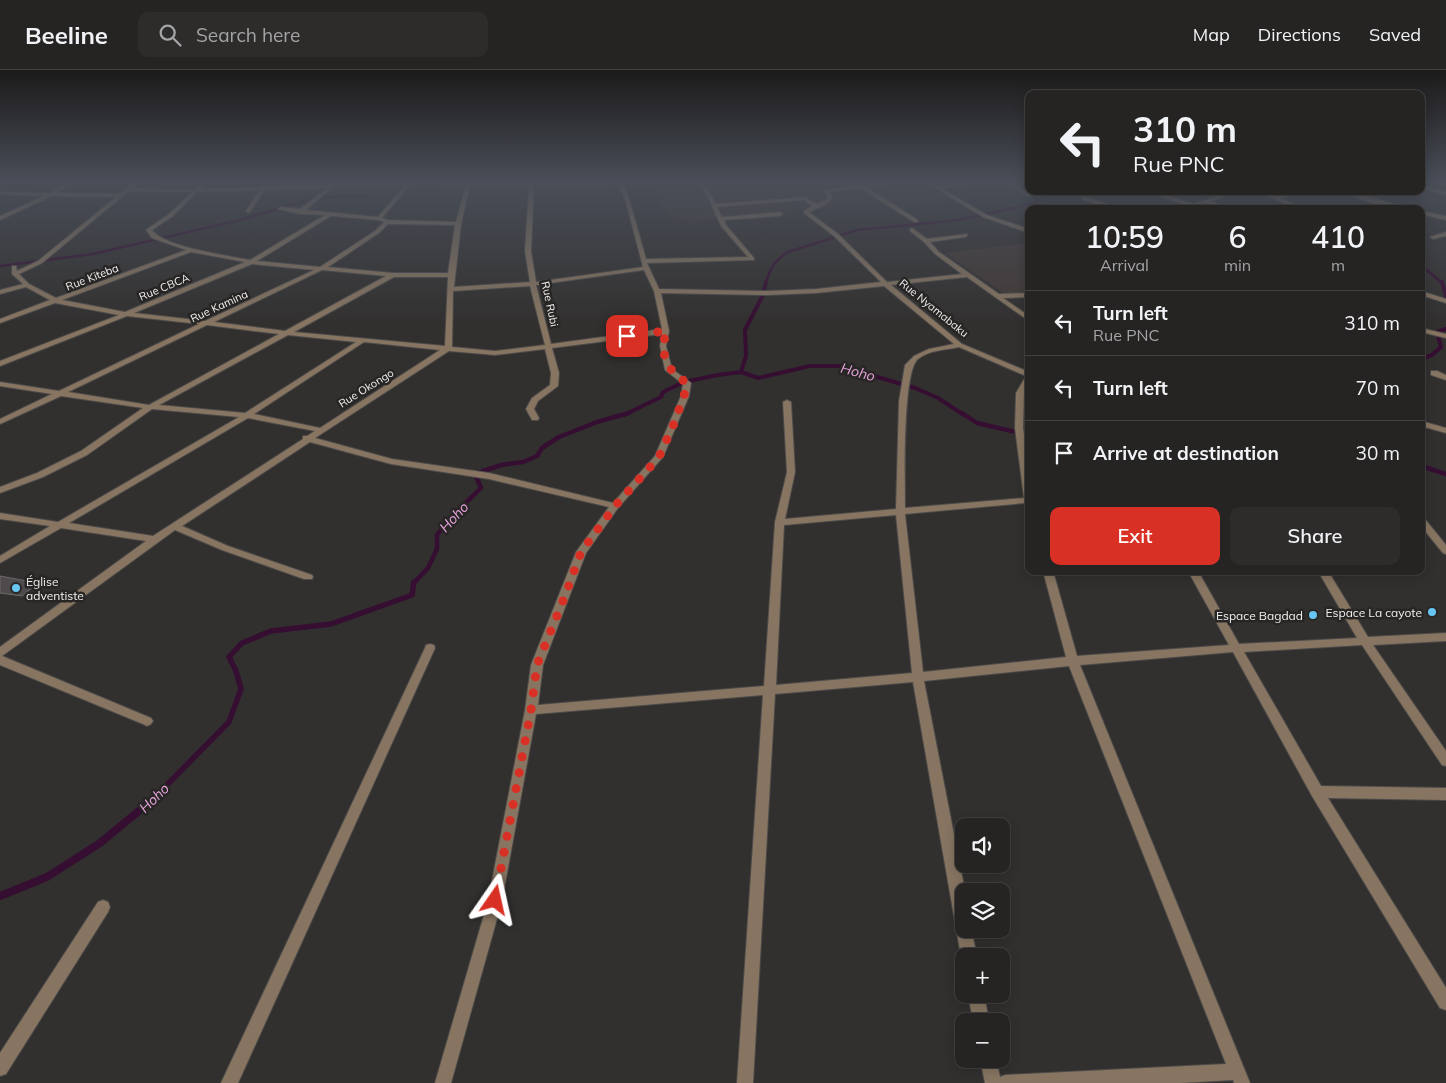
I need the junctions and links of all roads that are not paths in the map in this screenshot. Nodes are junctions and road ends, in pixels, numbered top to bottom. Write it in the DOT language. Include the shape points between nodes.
graph roads {
  1 [pos="81,228"];
  2 [pos="152,228"];
  3 [pos="308,228"];
  4 [pos="381,228"];
  5 [pos="457,228"];
  6 [pos="529,228"];
  7 [pos="636,228"];
  8 [pos="727,228"];
  9 [pos="828,228"];
  10 [pos="912,230"];
  11 [pos="1446,234"];
  12 [pos="965,235"];
  13 [pos="1433,237"];
  14 [pos="926,240"];
  15 [pos="191,250"];
  16 [pos="251,262"];
  17 [pos="646,265"];
  18 [pos="14,266"];
  19 [pos="324,267"];
  20 [pos="15,274"];
  21 [pos="393,275"];
  22 [pos="452,275"];
  23 [pos="968,275"];
  24 [pos="885,283"];
  25 [pos="534,284"];
  26 [pos="27,285"];
  27 [pos="452,289"];
  28 [pos="657,291"];
  29 [pos="0,292"];
  30 [pos="1425,294"];
  31 [pos="1025,295"];
  32 [pos="999,296"];
  33 [pos="56,301"];
  34 [pos="1446,301"];
  35 [pos="126,314"];
  36 [pos="1025,316"];
  37 [pos="0,321"];
  38 [pos="204,324"];
  39 [pos="666,331"];
  40 [pos="1425,331"];
  41 [pos="288,333"];
  42 [pos="1446,336"];
  43 [pos="363,340"];
  44 [pos="960,345"];
  45 [pos="547,346"];
  46 [pos="448,348"];
  47 [pos="0,364"];
  48 [pos="1434,373"];
  49 [pos="1025,374"];
  50 [pos="1446,378"];
  51 [pos="0,384"];
  52 [pos="1025,384"];
  53 [pos="61,393"];
  54 [pos="787,402"];
  55 [pos="150,406"];
  56 [pos="247,415"];
  57 [pos="534,418"];
  58 [pos="0,422"];
  59 [pos="1425,424"];
  60 [pos="320,430"];
  61 [pos="1446,431"];
  62 [pos="306,438"];
  63 [pos="1025,473"];
  64 [pos="0,490"];
  65 [pos="1025,501"];
  66 [pos="615,506"];
  67 [pos="900,512"];
  68 [pos="0,516"];
  69 [pos="780,522"];
  70 [pos="58,525"];
  71 [pos="1425,525"];
  72 [pos="174,526"];
  73 [pos="155,539"];
  74 [pos="1446,551"];
  75 [pos="0,560"];
  76 [pos="1049,575"];
  77 [pos="1195,575"];
  78 [pos="1325,575"];
  79 [pos="308,577"];
  80 [pos="1446,637"];
  81 [pos="1365,642"];
  82 [pos="430,648"];
  83 [pos="1237,648"];
  84 [pos="0,653"];
  85 [pos="0,660"];
  86 [pos="1073,660"];
  87 [pos="918,677"];
  88 [pos="770,690"];
  89 [pos="531,710"];
  90 [pos="147,721"];
  91 [pos="1446,761"];
  92 [pos="1317,792"];
  93 [pos="1446,794"];
  94 [pos="956,883"];
  95 [pos="103,907"];
  96 [pos="1446,1002"];
  97 [pos="0,1068"];
  98 [pos="990,1068"];
  99 [pos="1239,1077"];
  100 [pos="229,1083"];
  101 [pos="443,1083"];
  102 [pos="745,1083"];
  103 [pos="993,1083"];
  104 [pos="1006,1083"];
  1 -- 20 [label="street" via="42,260"];
  2 -- 15 [label="street" via="149,230 156,238"];
  3 -- 16 [label="street, Rue CBCA"];
  4 -- 19 [label="street, Rue Kamina"];
  5 -- 22 [label="street"];
  6 -- 25 [label="street, Rue Rubi" via="528,251"];
  7 -- 17 [label="street"];
  8 -- 17 [label="street" via="752,259"];
  9 -- 24 [label="street, Rue Nyamabaku"];
  10 -- 14 [label="street"];
  11 -- 13 [label="street"];
  12 -- 14 [label="street"];
  14 -- 23 [label="street"];
  15 -- 16 [label="street"];
  15 -- 33 [label="street, Rue Kiteba"];
  16 -- 19 [label="street"];
  16 -- 35 [label="street, Rue CBCA"];
  17 -- 25 [label="street"];
  17 -- 28 [label="street"];
  18 -- 20 [label="street"];
  19 -- 21 [label="street"];
  19 -- 38 [label="street, Rue Kamina"];
  20 -- 26 [label="street"];
  21 -- 22 [label="street"];
  21 -- 41 [label="street"];
  22 -- 27 [label="street"];
  23 -- 24 [label="street"];
  23 -- 32 [label="street"];
  24 -- 28 [label="street" via="768,293"];
  24 -- 44 [label="street, Rue Nyamabaku"];
  25 -- 27 [label="street"];
  25 -- 45 [label="street, Rue Rubi"];
  26 -- 29 [label="street"];
  26 -- 33 [label="street"];
  27 -- 46 [label="street"];
  28 -- 39 [label="street"];
  30 -- 34 [label="street"];
  31 -- 32 [label="street"];
  32 -- 36 [label="street"];
  33 -- 35 [label="street"];
  33 -- 37 [label="street, Rue Kiteba"];
  35 -- 38 [label="street"];
  35 -- 47 [label="street, Rue CBCA"];
  38 -- 41 [label="street"];
  38 -- 53 [label="street, Rue Kamina"];
  39 -- 45 [label="street"];
  39 -- 66 [label="street" via="663,346 669,370 683,381 684,396 659,457"];
  40 -- 42 [label="street"];
  41 -- 43 [label="street"];
  41 -- 55 [label="street"];
  43 -- 46 [label="street"];
  43 -- 56 [label="street"];
  44 -- 49 [label="street, Rue Nyamabaku"];
  44 -- 67 [label="street" via="931,350 916,357 909,365 905,385"];
  45 -- 46 [label="street" via="495,354"];
  45 -- 57 [label="street, Rue Rubi" via="555,373 554,386 535,400 530,409"];
  46 -- 60 [label="street, Rue Okongo"];
  48 -- 50 [label="street"];
  51 -- 53 [label="street"];
  52 -- 63 [label="street, Rue Nyamabaku" via="1020,393 1019,431"];
  53 -- 55 [label="street"];
  53 -- 58 [label="street, Rue Kamina"];
  54 -- 69 [label="street" via="791,472"];
  55 -- 56 [label="street"];
  55 -- 64 [label="street" via="84,453"];
  56 -- 60 [label="street"];
  56 -- 70 [label="street"];
  59 -- 61 [label="street"];
  60 -- 62 [label="street, Rue Okongo"];
  62 -- 66 [label="street" via="391,461 489,476"];
  62 -- 72 [label="street, Rue Okongo"];
  65 -- 67 [label="street"];
  66 -- 89 [label="street" via="581,552 537,665"];
  67 -- 69 [label="street"];
  67 -- 87 [label="street"];
  68 -- 70 [label="street"];
  69 -- 88 [label="street"];
  70 -- 73 [label="street"];
  70 -- 75 [label="street"];
  71 -- 74 [label="street"];
  72 -- 73 [label="street, Rue Okongo"];
  72 -- 79 [label="street"];
  73 -- 84 [label="street, Rue Okongo"];
  76 -- 86 [label="street"];
  77 -- 83 [label="street"];
  78 -- 81 [label="street"];
  80 -- 81 [label="street"];
  81 -- 83 [label="street"];
  81 -- 91 [label="street"];
  82 -- 100 [label="street"];
  83 -- 86 [label="street"];
  83 -- 92 [label="street"];
  85 -- 90 [label="street"];
  86 -- 87 [label="street"];
  86 -- 99 [label="street"];
  87 -- 88 [label="street"];
  87 -- 94 [label="street"];
  88 -- 89 [label="street"];
  88 -- 102 [label="street"];
  89 -- 101 [label="street" via="495,900"];
  92 -- 93 [label="street"];
  92 -- 96 [label="street"];
  95 -- 97 [label="street"];
  98 -- 103 [label="street"];
  99 -- 104 [label="street"];
}
